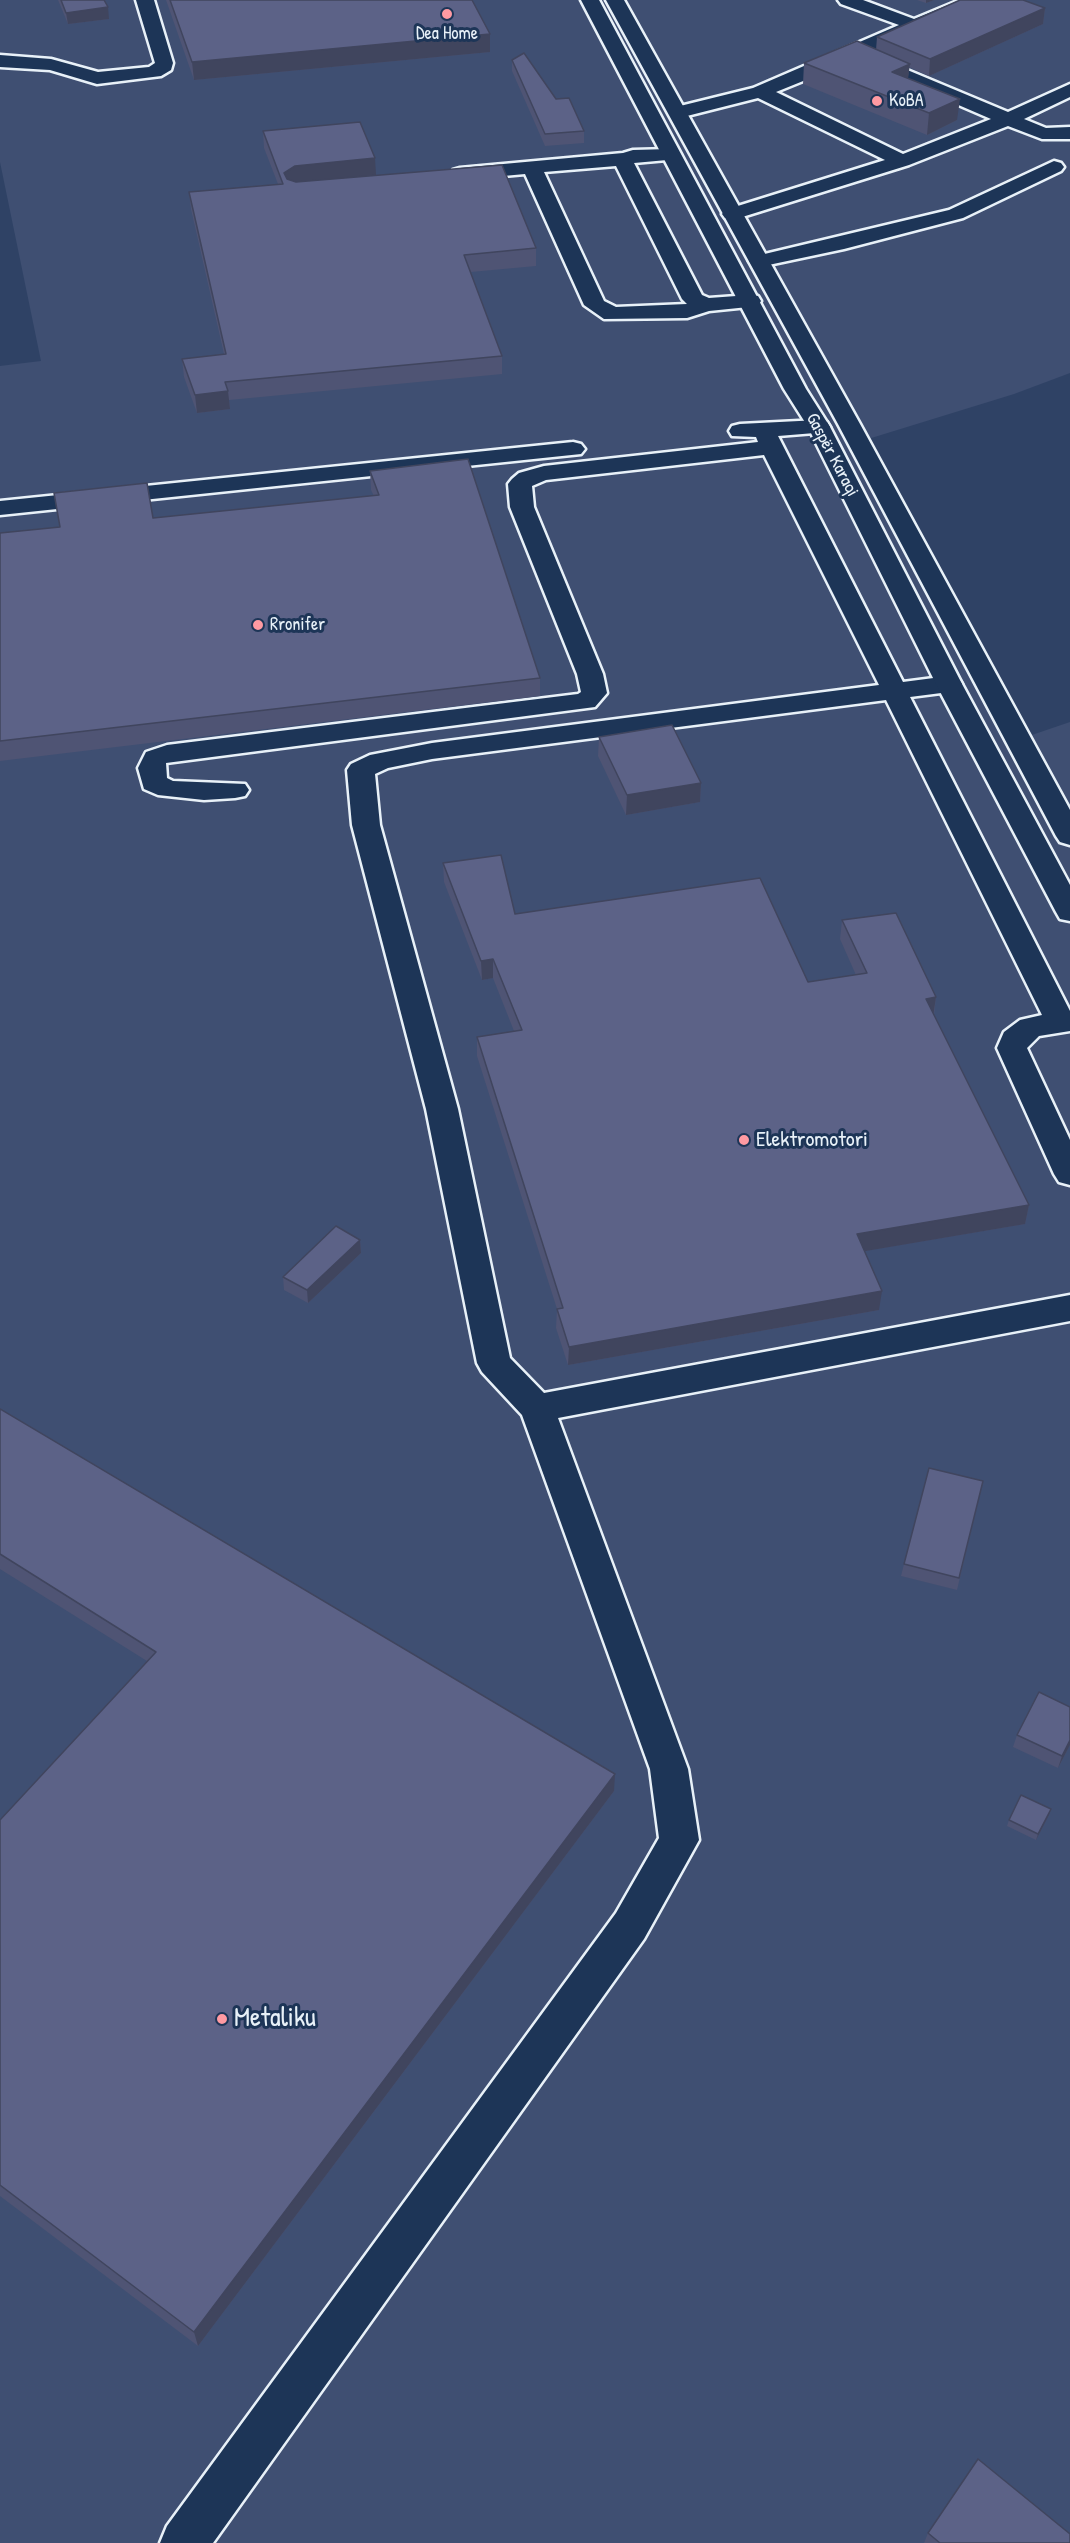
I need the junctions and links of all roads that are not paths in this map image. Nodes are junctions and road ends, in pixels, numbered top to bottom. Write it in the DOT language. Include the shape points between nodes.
graph roads {
  1 [pos="145,0"];
  2 [pos="590,0"];
  3 [pos="615,0"];
  4 [pos="847,0"];
  5 [pos="976,0"];
  6 [pos="914,25"];
  7 [pos="855,53"];
  8 [pos="0,62"];
  9 [pos="1070,90"];
  10 [pos="760,92"];
  11 [pos="679,112"];
  12 [pos="1008,119"];
  13 [pos="1070,133"];
  14 [pos="671,155"];
  15 [pos="625,159"];
  16 [pos="902,160"];
  17 [pos="1054,167"];
  18 [pos="533,169"];
  19 [pos="436,176"];
  20 [pos="732,214"];
  21 [pos="759,261"];
  22 [pos="750,301"];
  23 [pos="706,305"];
  24 [pos="819,427"];
  25 [pos="767,438"];
  26 [pos="0,508"];
  27 [pos="949,684"];
  28 [pos="894,692"];
  29 [pos="235,790"];
  30 [pos="1070,836"];
  31 [pos="1070,912"];
  32 [pos="1065,1021"];
  33 [pos="1070,1174"];
  34 [pos="1070,1308"];
  35 [pos="537,1408"];
  36 [pos="184,2543"];
  1 -- 8 [label="main road" via="164,63 154,72 97,78 51,65"];
  2 -- 14 [label="main road, Gaspër Karaqi"];
  3 -- 11 [label="main road, Gaspër Karaqi"];
  4 -- 6 [label="main road"];
  5 -- 6 [label="main road"];
  6 -- 7 [label="main road"];
  7 -- 10 [label="main road"];
  7 -- 12 [label="main road"];
  9 -- 12 [label="main road"];
  10 -- 11 [label="main road"];
  10 -- 16 [label="main road"];
  11 -- 20 [label="main road, Gaspër Karaqi"];
  12 -- 13 [label="main road" via="1042,133"];
  12 -- 16 [label="main road"];
  14 -- 15 [label="main road"];
  14 -- 22 [label="main road, Gaspër Karaqi"];
  15 -- 18 [label="main road"];
  15 -- 23 [label="main road" via="624,164 693,299"];
  16 -- 20 [label="main road"];
  17 -- 21 [label="main road" via="956,214"];
  18 -- 19 [label="main road"];
  18 -- 23 [label="main road" via="595,305 612,314 687,312"];
  20 -- 21 [label="main road, Gaspër Karaqi"];
  21 -- 30 [label="main road, Gaspër Karaqi"];
  22 -- 23 [label="main road"];
  22 -- 24 [label="main road, Gaspër Karaqi"];
  24 -- 25 [label="main road"];
  24 -- 27 [label="main road, Gaspër Karaqi"];
  25 -- 26 [label="main road"];
  25 -- 28 [label="main road"];
  25 -- 29 [label="main road" via="544,473 520,484 522,507 590,674 594,693 586,701 167,753 156,758 151,768 154,783 168,789"];
  27 -- 28 [label="main road"];
  27 -- 31 [label="main road, Gaspër Karaqi"];
  28 -- 32 [label="main road"];
  28 -- 35 [label="main road" via="432,751 380,761 361,770 366,825 442,1109 494,1363"];
  32 -- 33 [label="main road" via="1021,1032 1012,1048"];
  34 -- 35 [label="main road"];
  35 -- 36 [label="main road" via="669,1769 680,1840 630,1926"];
}
